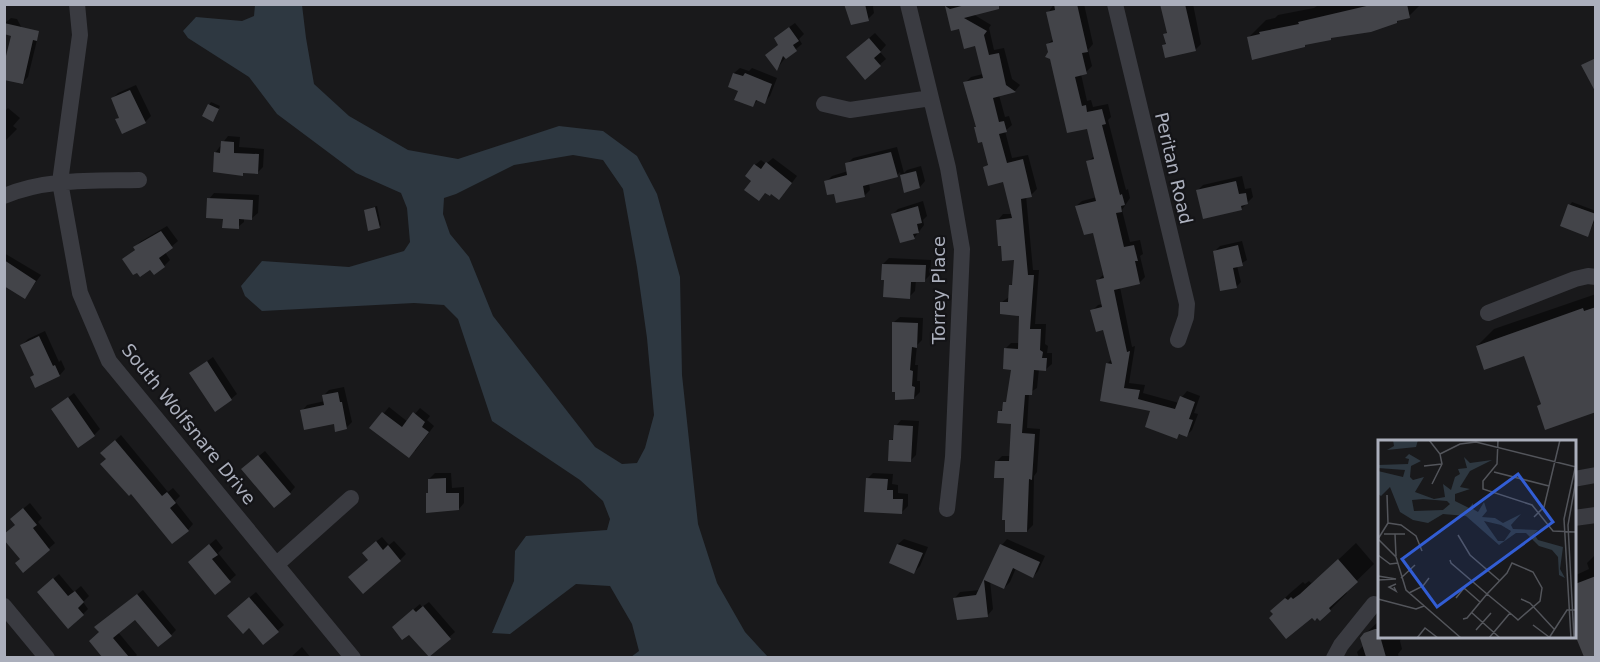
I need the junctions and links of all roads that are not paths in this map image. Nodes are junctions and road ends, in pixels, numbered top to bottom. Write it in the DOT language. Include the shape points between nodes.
graph roads {
  1 [pos="77,4"];
  2 [pos="908,4"];
  3 [pos="1115,4"];
  4 [pos="931,98"];
  5 [pos="824,105"];
  6 [pos="139,180"];
  7 [pos="60,182"];
  8 [pos="4,196"];
  9 [pos="1596,277"];
  10 [pos="1488,312"];
  11 [pos="1178,339"];
  12 [pos="1596,475"];
  13 [pos="1576,479"];
  14 [pos="351,498"];
  15 [pos="947,509"];
  16 [pos="1596,515"];
  17 [pos="1576,518"];
  18 [pos="277,564"];
  19 [pos="1374,604"];
  20 [pos="4,606"];
  21 [pos="47,657"];
  22 [pos="353,657"];
  23 [pos="1334,657"];
  1 -- 7 [label="street, South Wolfsnare Drive" via="80,35"];
  2 -- 4 [label="street, Torrey Place"];
  3 -- 11 [label="street, Peritan Road" via="1187,304"];
  4 -- 5 [label="street" via="850,110"];
  4 -- 15 [label="street, Torrey Place" via="962,249"];
  6 -- 7 [label="street"];
  7 -- 8 [label="street"];
  7 -- 18 [label="street, South Wolfsnare Drive" via="80,293 110,361"];
  9 -- 10 [label="street" via="1575,279"];
  12 -- 13 [label="street"];
  14 -- 18 [label="street"];
  16 -- 17 [label="street"];
  18 -- 22 [label="street, South Wolfsnare Drive"];
  19 -- 23 [label="street"];
  20 -- 21 [label="street"];
}
